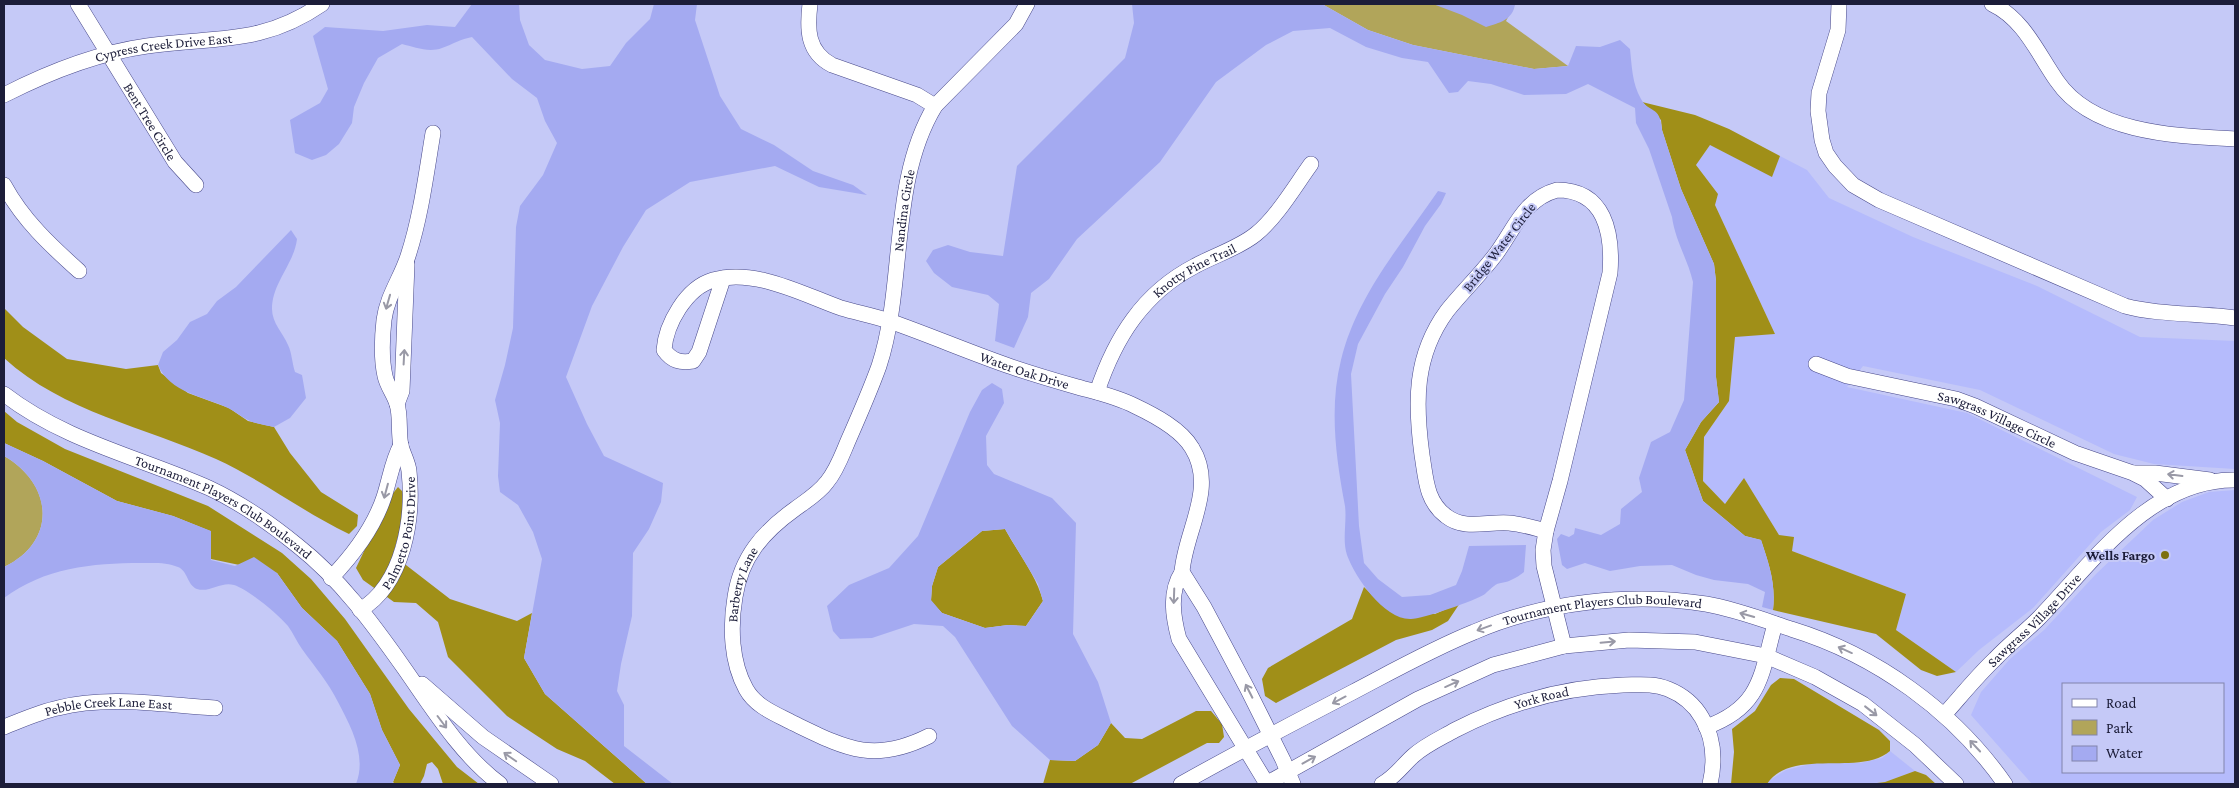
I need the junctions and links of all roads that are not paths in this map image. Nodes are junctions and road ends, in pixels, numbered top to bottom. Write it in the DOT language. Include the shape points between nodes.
graph roads {
  1 [pos="78,4"];
  2 [pos="322,4"];
  3 [pos="810,4"];
  4 [pos="1027,4"];
  5 [pos="1839,4"];
  6 [pos="1992,4"];
  7 [pos="108,53"];
  8 [pos="4,94"];
  9 [pos="935,106"];
  10 [pos="432,133"];
  11 [pos="2235,139"];
  12 [pos="1311,164"];
  13 [pos="4,185"];
  14 [pos="196,185"];
  15 [pos="408,257"];
  16 [pos="79,271"];
  17 [pos="722,279"];
  18 [pos="2235,318"];
  19 [pos="891,321"];
  20 [pos="1816,364"];
  21 [pos="1097,392"];
  22 [pos="4,394"];
  23 [pos="397,404"];
  24 [pos="401,445"];
  25 [pos="2133,473"];
  26 [pos="2235,480"];
  27 [pos="2217,481"];
  28 [pos="2167,499"];
  29 [pos="1546,532"];
  30 [pos="1182,572"];
  31 [pos="332,578"];
  32 [pos="1556,607"];
  33 [pos="360,610"];
  34 [pos="1775,624"];
  35 [pos="1564,646"];
  36 [pos="1766,656"];
  37 [pos="404,668"];
  38 [pos="215,708"];
  39 [pos="1944,715"];
  40 [pos="4,727"];
  41 [pos="1706,727"];
  42 [pos="1271,735"];
  43 [pos="929,736"];
  44 [pos="1245,748"];
  45 [pos="1291,778"];
  46 [pos="500,784"];
  47 [pos="551,784"];
  48 [pos="1181,784"];
  49 [pos="1267,784"];
  50 [pos="1382,784"];
  51 [pos="1710,784"];
  52 [pos="1956,784"];
  53 [pos="2005,784"];
  1 -- 7 [label="street, Bent Tree Circle"];
  2 -- 7 [label="street, Cypress Creek Drive East" via="292,22 254,35"];
  3 -- 9 [label="street" via="808,32 814,50 821,57 917,95"];
  4 -- 9 [label="street, Nandina Circle" via="1016,24"];
  5 -- 18 [label="street" via="1838,30 1819,93 1819,125 1826,153 1853,185 1879,200 2125,306"];
  6 -- 11 [label="street" via="2024,29 2058,83 2088,111 2138,128"];
  7 -- 8 [label="street, Cypress Creek Drive East"];
  7 -- 14 [label="street, Bent Tree Circle" via="175,162"];
  9 -- 19 [label="street, Nandina Circle" via="921,136 909,181"];
  10 -- 15 [label="street, Palmetto Point Drive" via="420,210"];
  12 -- 21 [label="street, Knotty Pine Trail" via="1258,232 1245,242 1185,271 1152,296 1116,345"];
  13 -- 16 [label="street" via="22,214"];
  23 -- 15 [label="street, Palmetto Point Drive, one-way" via="402,391"];
  15 -- 23 [label="street, Palmetto Point Drive, one-way" via="388,299 382,340 385,377"];
  17 -- 17 [label="street, Water Oak Drive" via="699,352 693,361 676,361 664,350 665,337 674,317 699,286"];
  17 -- 19 [label="street, Water Oak Drive" via="742,277 772,283"];
  19 -- 21 [label="street, Water Oak Drive" via="1013,368"];
  19 -- 43 [label="street, Barberry Lane" via="878,367 834,473 815,494 761,537 745,562 735,596 733,642 740,678 756,702 840,746 884,750"];
  20 -- 25 [label="street, Sawgrass Village Circle" via="1847,376 1956,399 2075,453"];
  21 -- 30 [label="street, Water Oak Drive" via="1146,412 1182,435 1194,449 1199,462 1201,492"];
  22 -- 31 [label="street, Tournament Players Club Boulevard" via="35,416 98,447 212,489 247,509 300,547"];
  23 -- 24 [label="street, Palmetto Point Drive"];
  24 -- 31 [label="street, Palmetto Point Drive, one-way" via="394,457 379,510 356,550"];
  24 -- 33 [label="street, Palmetto Point Drive" via="409,469 410,501 402,549 384,590"];
  27 -- 25 [label="street, one-way"];
  25 -- 28 [label="street, Sawgrass Village Circle"];
  26 -- 27 [label="street, Sawgrass Village Drive"];
  27 -- 28 [label="street, Sawgrass Village Drive"];
  28 -- 39 [label="street, Sawgrass Village Drive" via="2113,538 2040,617 1989,664"];
  29 -- 29 [label="street, Bridge Water Circle" via="1610,273 1610,238 1600,211 1586,197 1566,190 1544,194 1527,207 1486,268 1436,328 1423,360 1416,405 1427,489 1436,507 1447,517 1465,524 1507,522"];
  29 -- 32 [label="street, Bridge Water Circle" via="1544,566"];
  42 -- 30 [label="street, one-way" via="1218,631"];
  30 -- 44 [label="street, Water Oak Drive, one-way" via="1174,584 1174,619 1179,639"];
  31 -- 33 [label="street, Tournament Players Club Boulevard"];
  34 -- 32 [label="street, Tournament Players Club Boulevard, one-way" via="1707,604 1674,601 1604,600"];
  32 -- 35 [label="street, Bridge Water Circle"];
  32 -- 42 [label="street, Tournament Players Club Boulevard, one-way" via="1500,622 1457,639"];
  33 -- 37 [label="street, Tournament Players Club Boulevard"];
  34 -- 36 [label="street"];
  39 -- 34 [label="street, Tournament Players Club Boulevard, one-way" via="1903,683 1851,652 1810,634"];
  35 -- 36 [label="street, Tournament Players Club Boulevard, one-way" via="1629,640 1695,642"];
  45 -- 35 [label="street, Tournament Players Club Boulevard, one-way" via="1418,699 1493,665"];
  36 -- 41 [label="street" via="1748,702"];
  36 -- 52 [label="street, Tournament Players Club Boulevard, one-way" via="1815,677 1863,704 1915,745"];
  37 -- 46 [label="street, Tournament Players Club Boulevard, one-way" via="443,725"];
  47 -- 37 [label="street, Tournament Players Club Boulevard, one-way" via="483,737"];
  38 -- 40 [label="street, Pebble Creek Lane East" via="88,703 31,715"];
  53 -- 39 [label="street, Tournament Players Club Boulevard, one-way" via="1992,765"];
  41 -- 50 [label="street, York Road" via="1688,701 1666,688 1647,685 1573,690 1512,705 1453,731 1420,751"];
  41 -- 51 [label="street, York Road" via="1713,755"];
  42 -- 44 [label="street, Tournament Players Club Boulevard"];
  42 -- 45 [label="street"];
  44 -- 48 [label="street, Tournament Players Club Boulevard"];
  44 -- 49 [label="street, Water Oak Drive"];
  45 -- 49 [label="street, Tournament Players Club Boulevard"];
}
